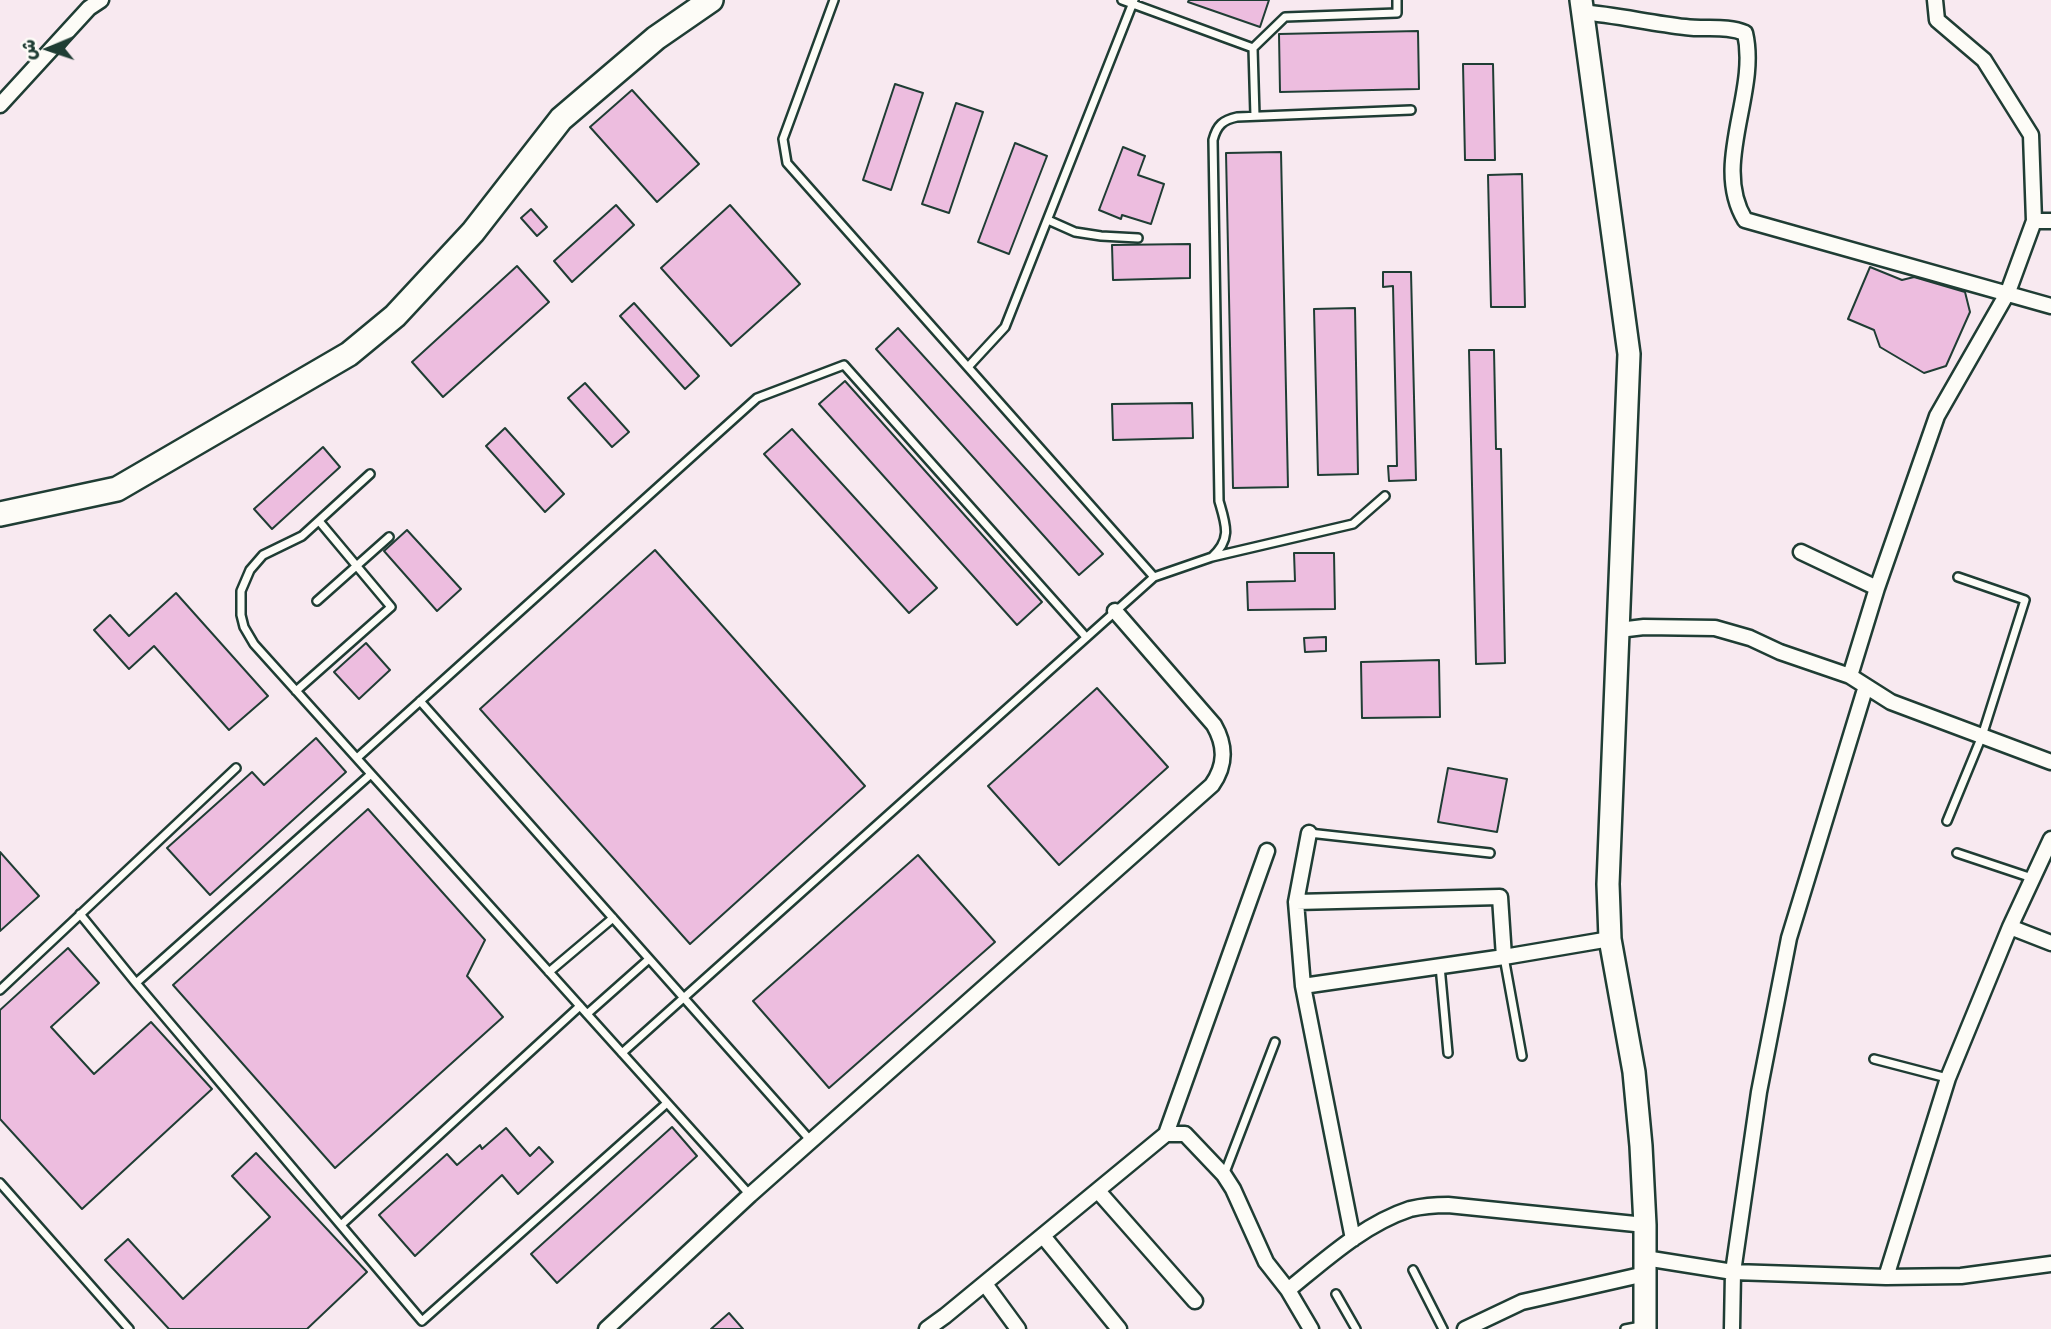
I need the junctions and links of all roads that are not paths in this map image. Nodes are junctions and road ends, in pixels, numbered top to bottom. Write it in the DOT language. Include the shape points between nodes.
graph roads {
  1 [pos="101,0"];
  2 [pos="710,0"];
  3 [pos="834,0"];
  4 [pos="1122,0"];
  5 [pos="1397,0"];
  6 [pos="1935,0"];
  7 [pos="1133,2"];
  8 [pos="1581,6"];
  9 [pos="1253,48"];
  10 [pos="0,105"];
  11 [pos="1411,110"];
  12 [pos="1255,116"];
  13 [pos="1048,220"];
  14 [pos="2034,221"];
  15 [pos="2051,221"];
  16 [pos="1138,238"];
  17 [pos="2008,292"];
  18 [pos="2051,306"];
  19 [pos="968,367"];
  20 [pos="370,474"];
  21 [pos="1385,496"];
  22 [pos="0,514"];
  23 [pos="319,521"];
  24 [pos="389,537"];
  25 [pos="1801,552"];
  26 [pos="1212,557"];
  27 [pos="357,565"];
  28 [pos="1154,577"];
  29 [pos="1958,577"];
  30 [pos="1877,588"];
  31 [pos="317,601"];
  32 [pos="1115,611"];
  33 [pos="1619,630"];
  34 [pos="1086,637"];
  35 [pos="1850,676"];
  36 [pos="1867,686"];
  37 [pos="296,691"];
  38 [pos="420,701"];
  39 [pos="1982,736"];
  40 [pos="357,758"];
  41 [pos="2051,762"];
  42 [pos="236,768"];
  43 [pos="371,774"];
  44 [pos="1947,821"];
  45 [pos="1310,833"];
  46 [pos="2051,839"];
  47 [pos="1267,850"];
  48 [pos="1490,853"];
  49 [pos="1957,853"];
  50 [pos="2032,878"];
  51 [pos="1296,902"];
  52 [pos="80,915"];
  53 [pos="613,918"];
  54 [pos="2010,927"];
  55 [pos="1610,939"];
  56 [pos="2051,943"];
  57 [pos="1504,957"];
  58 [pos="649,959"];
  59 [pos="1440,966"];
  60 [pos="549,972"];
  61 [pos="136,983"];
  62 [pos="1303,986"];
  63 [pos="0,990"];
  64 [pos="684,998"];
  65 [pos="580,1006"];
  66 [pos="587,1014"];
  67 [pos="1275,1042"];
  68 [pos="622,1053"];
  69 [pos="1448,1053"];
  70 [pos="1522,1056"];
  71 [pos="1874,1059"];
  72 [pos="1948,1078"];
  73 [pos="667,1103"];
  74 [pos="1166,1135"];
  75 [pos="811,1141"];
  76 [pos="1224,1175"];
  77 [pos="0,1183"];
  78 [pos="1098,1191"];
  79 [pos="750,1195"];
  80 [pos="341,1225"];
  81 [pos="1644,1225"];
  82 [pos="1043,1236"];
  83 [pos="1353,1239"];
  84 [pos="2050,1261"];
  85 [pos="1645,1266"];
  86 [pos="1413,1270"];
  87 [pos="1733,1272"];
  88 [pos="1886,1277"];
  89 [pos="985,1284"];
  90 [pos="1287,1290"];
  91 [pos="1336,1294"];
  92 [pos="1195,1301"];
  93 [pos="1638,1328"];
  94 [pos="129,1329"];
  95 [pos="606,1329"];
  96 [pos="927,1329"];
  97 [pos="1018,1329"];
  98 [pos="1119,1329"];
  99 [pos="1311,1329"];
  100 [pos="1356,1329"];
  101 [pos="1443,1329"];
  102 [pos="1465,1329"];
  103 [pos="1732,1329"];
  1 -- 10 [label="street"];
  2 -- 22 [label="main road" via="656,38 561,118 473,232 395,316 349,354 117,489"];
  3 -- 19 [label="lane" via="783,139 787,163"];
  4 -- 7 [label="lane"];
  5 -- 9 [label="lane" via="1397,13 1285,17"];
  6 -- 14 [label="street" via="1937,19 1984,60 2031,135"];
  7 -- 9 [label="lane"];
  7 -- 13 [label="lane"];
  8 -- 17 [label="street" via="1684,27 1745,33 1749,61 1733,165 1734,195 1745,220"];
  8 -- 33 [label="main road" via="1629,355"];
  9 -- 12 [label="lane"];
  11 -- 12 [label="lane"];
  12 -- 26 [label="lane" via="1227,119 1216,129 1213,140 1219,501 1226,538"];
  13 -- 16 [label="lane" via="1075,232"];
  13 -- 19 [label="lane" via="1005,327"];
  14 -- 15 [label="street"];
  14 -- 17 [label="street"];
  17 -- 18 [label="street"];
  17 -- 30 [label="street" via="1937,416"];
  19 -- 28 [label="lane"];
  20 -- 23 [label="lane"];
  21 -- 26 [label="lane" via="1353,524"];
  23 -- 27 [label="lane"];
  23 -- 37 [label="lane" via="303,536 263,555 241,591 244,627"];
  24 -- 27 [label="lane"];
  25 -- 30 [label="street"];
  26 -- 28 [label="lane"];
  27 -- 31 [label="lane"];
  27 -- 37 [label="lane" via="391,607"];
  28 -- 32 [label="lane"];
  29 -- 39 [label="lane" via="2025,600"];
  30 -- 35 [label="street"];
  32 -- 34 [label="lane"];
  32 -- 75 [label="street" via="1214,725 1224,749 1218,777"];
  33 -- 35 [label="street" via="1715,628"];
  33 -- 55 [label="main road" via="1608,884"];
  34 -- 38 [label="lane" via="844,365 757,398"];
  34 -- 64 [label="lane"];
  35 -- 36 [label="street"];
  36 -- 39 [label="street" via="1891,702"];
  36 -- 87 [label="street" via="1789,939 1759,1092"];
  37 -- 40 [label="lane"];
  38 -- 40 [label="lane"];
  38 -- 53 [label="lane"];
  39 -- 41 [label="street"];
  39 -- 44 [label="lane"];
  40 -- 43 [label="lane"];
  42 -- 52 [label="lane"];
  43 -- 60 [label="lane"];
  43 -- 61 [label="lane"];
  45 -- 48 [label="lane"];
  45 -- 51 [label="street"];
  46 -- 50 [label="street"];
  47 -- 74 [label="street"];
  49 -- 50 [label="lane"];
  50 -- 54 [label="street"];
  51 -- 57 [label="street" via="1500,897"];
  51 -- 62 [label="street"];
  52 -- 61 [label="lane"];
  52 -- 63 [label="lane"];
  53 -- 58 [label="lane"];
  53 -- 60 [label="lane"];
  54 -- 56 [label="street"];
  54 -- 72 [label="street"];
  55 -- 57 [label="street"];
  55 -- 81 [label="main road" via="1634,1072"];
  57 -- 59 [label="street"];
  57 -- 70 [label="lane"];
  58 -- 64 [label="lane"];
  58 -- 66 [label="lane"];
  59 -- 62 [label="street"];
  59 -- 69 [label="lane"];
  60 -- 65 [label="lane"];
  61 -- 80 [label="lane"];
  62 -- 83 [label="street"];
  64 -- 68 [label="lane"];
  64 -- 75 [label="lane"];
  65 -- 66 [label="lane"];
  65 -- 80 [label="lane"];
  66 -- 68 [label="lane"];
  67 -- 76 [label="lane"];
  68 -- 73 [label="lane"];
  71 -- 72 [label="lane"];
  72 -- 88 [label="street"];
  73 -- 79 [label="lane"];
  73 -- 80 [label="lane" via="422,1321"];
  74 -- 76 [label="street" via="1185,1134"];
  74 -- 78 [label="street"];
  75 -- 79 [label="street"];
  76 -- 90 [label="street" via="1266,1262"];
  77 -- 94 [label="lane"];
  78 -- 82 [label="street"];
  78 -- 92 [label="street"];
  79 -- 95 [label="street"];
  81 -- 83 [label="street" via="1448,1205 1410,1209"];
  81 -- 85 [label="main road"];
  82 -- 89 [label="street"];
  82 -- 98 [label="street"];
  83 -- 90 [label="street"];
  84 -- 88 [label="street" via="1961,1276"];
  85 -- 87 [label="street"];
  85 -- 93 [label="main road"];
  85 -- 102 [label="street" via="1522,1302"];
  86 -- 101 [label="lane"];
  87 -- 88 [label="street"];
  87 -- 103 [label="street"];
  89 -- 96 [label="street"];
  89 -- 97 [label="street"];
  90 -- 99 [label="street"];
  91 -- 100 [label="lane"];
}
